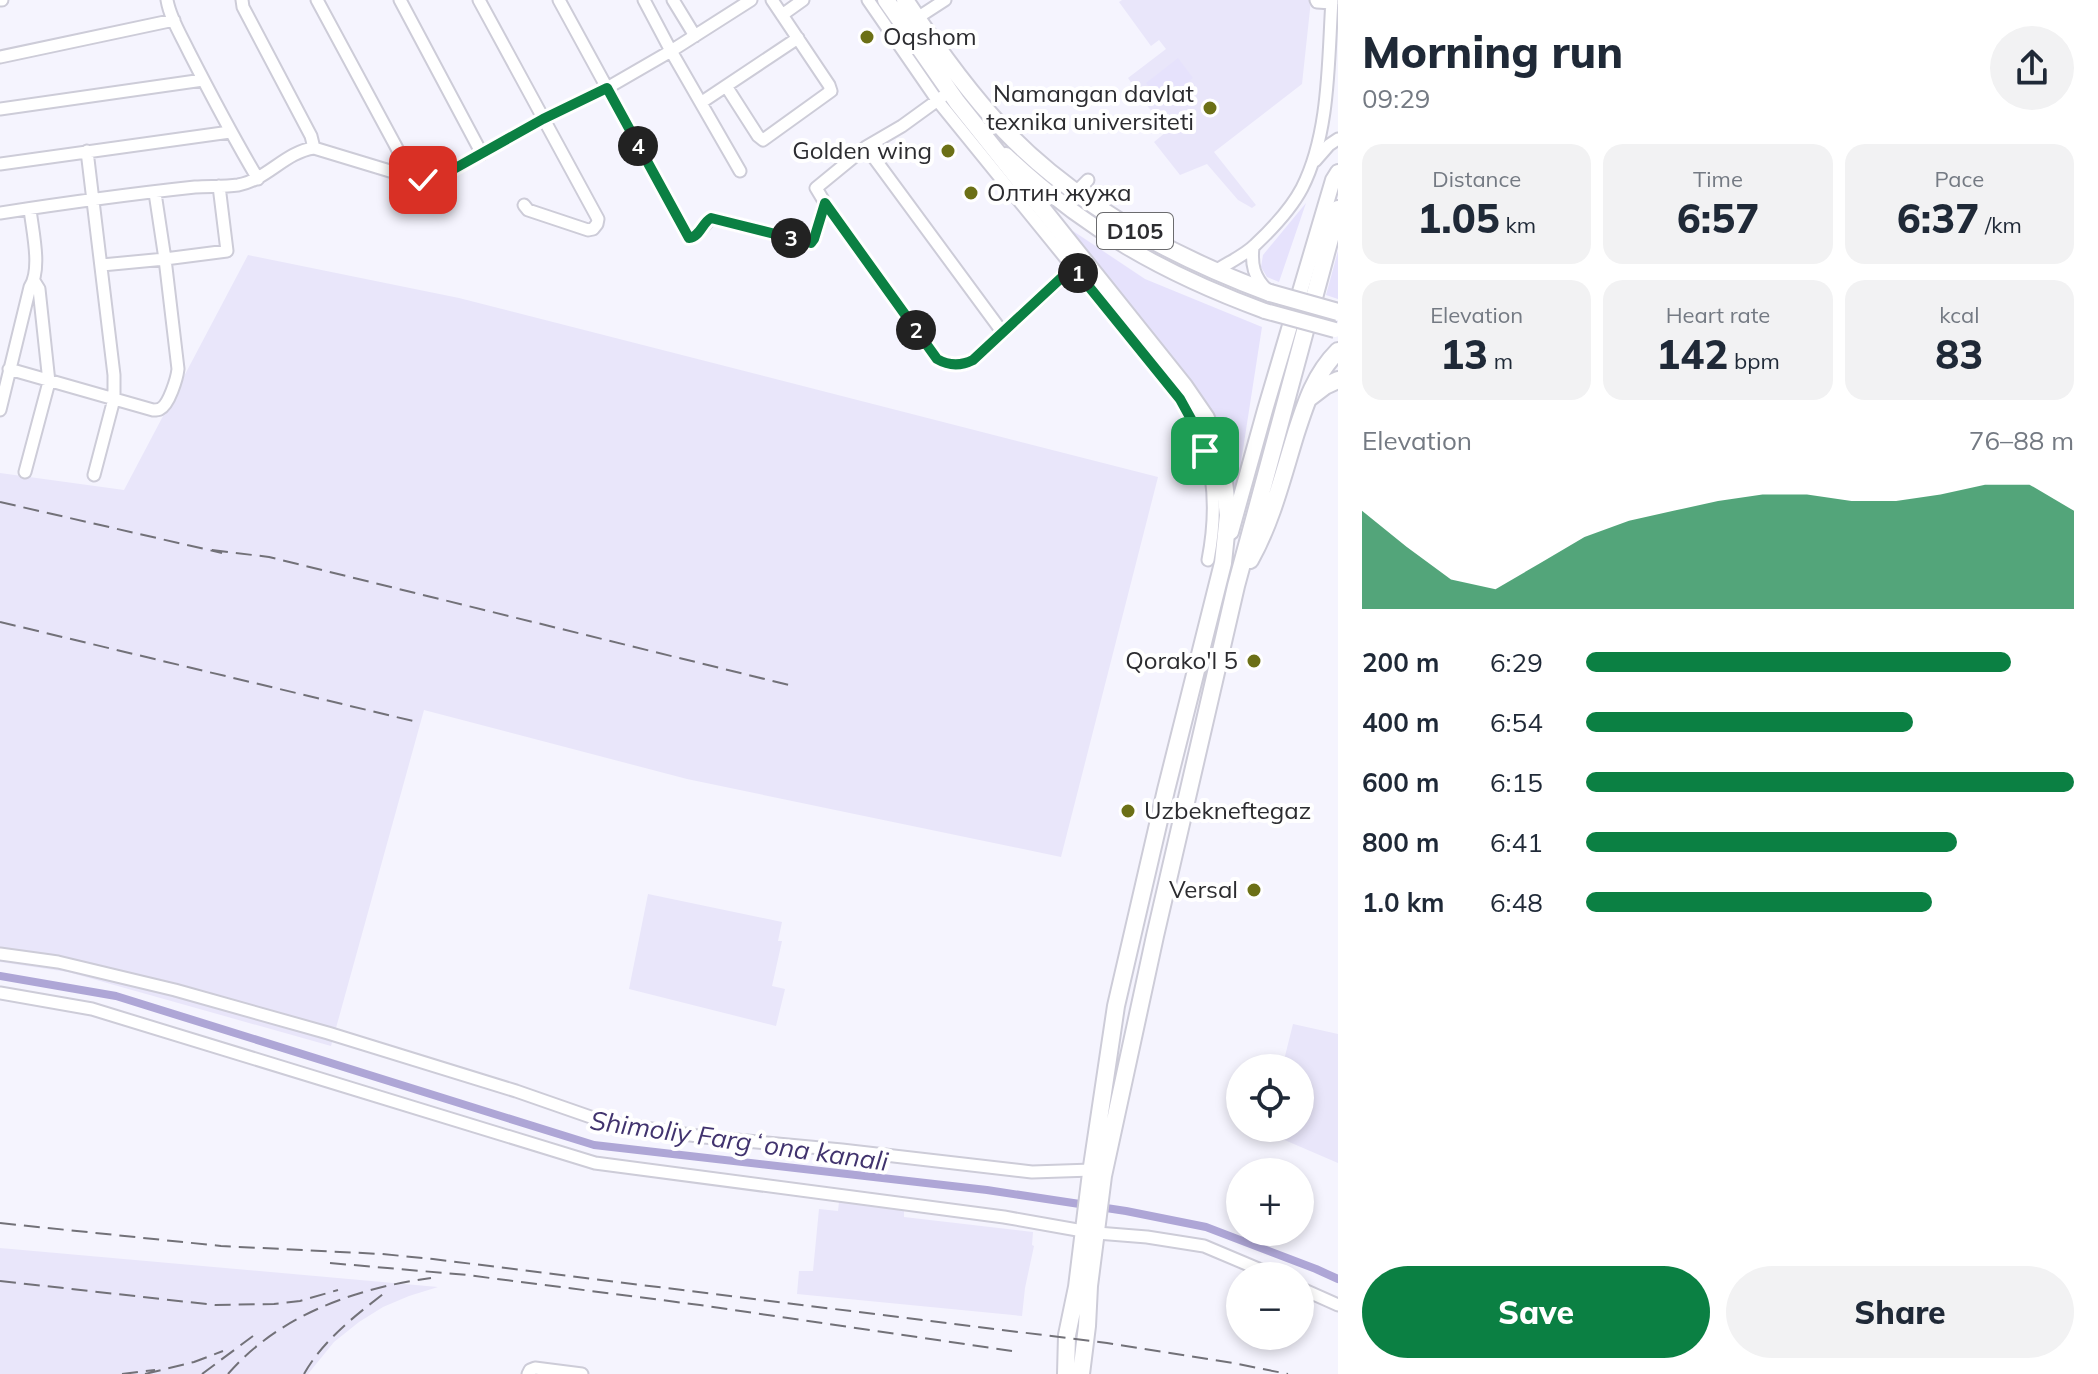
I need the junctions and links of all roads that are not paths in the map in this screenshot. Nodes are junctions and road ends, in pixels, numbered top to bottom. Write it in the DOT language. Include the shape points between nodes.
graph roads {
  1 [pos="167,0"];
  2 [pos="242,0"];
  3 [pos="317,0"];
  4 [pos="400,0"];
  5 [pos="479,0"];
  6 [pos="559,0"];
  7 [pos="644,0"];
  8 [pos="673,0"];
  9 [pos="751,0"];
  10 [pos="772,0"];
  11 [pos="803,0"];
  12 [pos="868,0"];
  13 [pos="886,0"];
  14 [pos="905,0"];
  15 [pos="945,0"];
  16 [pos="1316,0"];
  17 [pos="1332,2"];
  18 [pos="782,15"];
  19 [pos="174,20"];
  20 [pos="910,22"];
  21 [pos="695,36"];
  22 [pos="798,38"];
  23 [pos="671,51"];
  24 [pos="0,57"];
  25 [pos="203,80"];
  26 [pos="726,86"];
  27 [pos="607,88"];
  28 [pos="948,98"];
  29 [pos="702,102"];
  30 [pos="0,109"];
  31 [pos="543,119"];
  32 [pos="230,132"];
  33 [pos="1338,139"];
  34 [pos="866,147"];
  35 [pos="314,148"];
  36 [pos="87,151"];
  37 [pos="482,154"];
  38 [pos="0,164"];
  39 [pos="1312,164"];
  40 [pos="740,171"];
  41 [pos="1338,172"];
  42 [pos="413,178"];
  43 [pos="258,179"];
  44 [pos="219,186"];
  45 [pos="155,193"];
  46 [pos="94,201"];
  47 [pos="825,203"];
  48 [pos="524,205"];
  49 [pos="30,209"];
  50 [pos="1338,209"];
  51 [pos="0,213"];
  52 [pos="1253,247"];
  53 [pos="165,259"];
  54 [pos="1077,263"];
  55 [pos="102,265"];
  56 [pos="1214,272"];
  57 [pos="34,281"];
  58 [pos="1270,293"];
  59 [pos="1338,312"];
  60 [pos="1336,330"];
  61 [pos="1003,333"];
  62 [pos="1338,351"];
  63 [pos="9,369"];
  64 [pos="1338,380"];
  65 [pos="49,382"];
  66 [pos="2,396"];
  67 [pos="114,399"];
  68 [pos="1307,400"];
  69 [pos="0,410"];
  70 [pos="25,472"];
  71 [pos="94,475"];
  72 [pos="1215,561"];
  73 [pos="1236,586"];
  74 [pos="0,954"];
  75 [pos="0,993"];
  76 [pos="1095,1173"];
  77 [pos="1090,1230"];
  78 [pos="1242,1262"];
  79 [pos="1314,1294"];
  80 [pos="1338,1305"];
  81 [pos="1084,1370"];
  82 [pos="528,1374"];
  83 [pos="582,1374"];
  84 [pos="1066,1374"];
  1 -- 19 [label="street"];
  2 -- 35 [label="street"];
  3 -- 42 [label="street"];
  4 -- 37 [label="street"];
  5 -- 31 [label="street"];
  6 -- 27 [label="street"];
  7 -- 23 [label="street"];
  8 -- 21 [label="street"];
  9 -- 21 [label="street"];
  10 -- 18 [label="street"];
  11 -- 18 [label="street"];
  12 -- 28 [label="street"];
  13 -- 20 [label="highway, D105"];
  14 -- 20 [label="highway, D105"];
  15 -- 20 [label="street"];
  16 -- 17 [label="street"];
  17 -- 39 [label="street" via="1326,96"];
  18 -- 22 [label="street"];
  19 -- 24 [label="street"];
  19 -- 25 [label="street"];
  20 -- 28 [label="highway, D105"];
  20 -- 56 [label="highway, D105" via="1015,142 1082,186 1145,237"];
  21 -- 23 [label="street"];
  22 -- 26 [label="street"];
  22 -- 26 [label="street" via="831,91 766,140 758,136"];
  23 -- 27 [label="street"];
  23 -- 29 [label="street"];
  25 -- 30 [label="street"];
  25 -- 32 [label="street"];
  26 -- 29 [label="street"];
  27 -- 31 [label="street"];
  27 -- 47 [label="street" via="689,238 711,218 811,243"];
  28 -- 34 [label="street"];
  28 -- 54 [label="highway"];
  28 -- 60 [label="main road, D105, bridge" via="1030,178 1105,235 1207,289"];
  29 -- 40 [label="street"];
  31 -- 37 [label="street"];
  31 -- 48 [label="street" via="597,224 588,230"];
  32 -- 36 [label="street"];
  32 -- 43 [label="street"];
  33 -- 39 [label="street"];
  34 -- 47 [label="street" via="818,185 816,191"];
  34 -- 61 [label="street"];
  35 -- 42 [label="street"];
  35 -- 43 [label="street" via="289,156"];
  36 -- 38 [label="street"];
  36 -- 46 [label="street"];
  37 -- 42 [label="street" via="436,179"];
  39 -- 52 [label="street" via="1288,209"];
  41 -- 72 [label="main road"];
  43 -- 44 [label="street"];
  44 -- 45 [label="street"];
  44 -- 53 [label="street" via="227,251"];
  45 -- 46 [label="street"];
  45 -- 53 [label="street"];
  46 -- 49 [label="street"];
  46 -- 55 [label="street"];
  47 -- 61 [label="street" via="937,359 966,364"];
  49 -- 51 [label="street"];
  49 -- 57 [label="street"];
  50 -- 73 [label="highway"];
  52 -- 56 [label="street"];
  52 -- 58 [label="street" via="1256,276"];
  53 -- 55 [label="street"];
  53 -- 67 [label="street" via="177,380 157,411"];
  54 -- 61 [label="street"];
  54 -- 72 [label="highway" via="1206,418 1222,465 1228,515"];
  55 -- 67 [label="street"];
  56 -- 58 [label="highway, D105"];
  57 -- 63 [label="street"];
  57 -- 65 [label="street"];
  58 -- 59 [label="highway, D105, bridge"];
  62 -- 68 [label="highway"];
  63 -- 65 [label="street"];
  63 -- 66 [label="street"];
  64 -- 68 [label="highway"];
  65 -- 67 [label="street"];
  65 -- 70 [label="street"];
  66 -- 69 [label="street"];
  67 -- 71 [label="street"];
  68 -- 73 [label="highway" via="1264,531"];
  72 -- 76 [label="highway" via="1116,1006"];
  73 -- 76 [label="highway"];
  74 -- 76 [label="street" via="58,962 190,994 605,1122 1032,1172"];
  75 -- 77 [label="street" via="92,1009 595,1163"];
  76 -- 77 [label="highway"];
  77 -- 78 [label="street" via="1204,1246"];
  77 -- 81 [label="highway"];
  77 -- 84 [label="highway" via="1067,1335"];
  79 -- 80 [label="street"];
  82 -- 83 [label="street" via="535,1368"];
}
